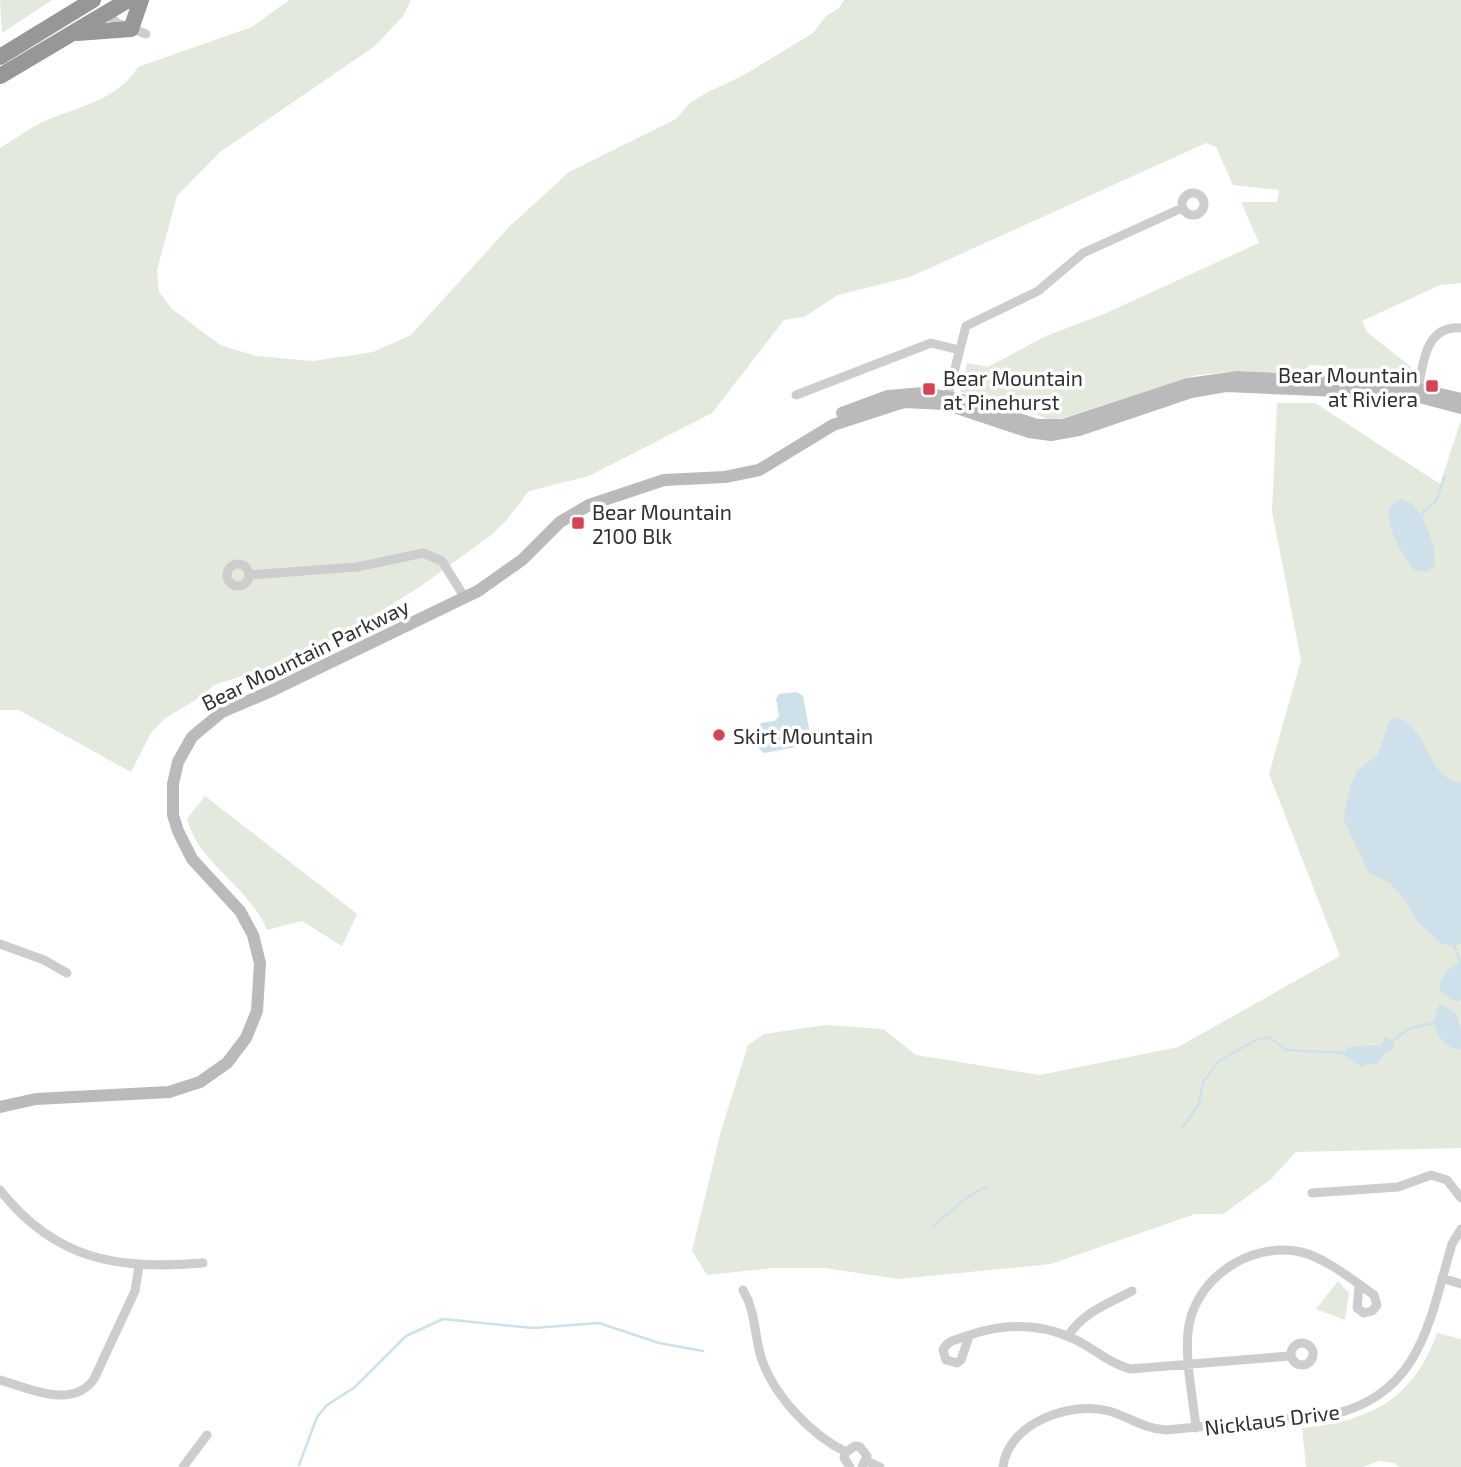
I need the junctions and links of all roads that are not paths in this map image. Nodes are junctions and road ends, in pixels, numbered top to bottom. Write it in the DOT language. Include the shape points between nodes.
graph roads {
  1 [pos="73,0"];
  2 [pos="128,0"];
  3 [pos="141,0"];
  4 [pos="103,3"];
  5 [pos="61,20"];
  6 [pos="138,32"];
  7 [pos="63,37"];
  8 [pos="0,57"];
  9 [pos="0,76"];
  10 [pos="1182,208"];
  11 [pos="1461,328"];
  12 [pos="959,349"];
  13 [pos="1418,392"];
  14 [pos="796,395"];
  15 [pos="1461,398"];
  16 [pos="946,400"];
  17 [pos="1461,408"];
  18 [pos="249,575"];
  19 [pos="465,598"];
  20 [pos="0,944"];
  21 [pos="66,973"];
  22 [pos="1,1107"];
  23 [pos="0,1190"];
  24 [pos="1312,1193"];
  25 [pos="1461,1198"];
  26 [pos="1461,1229"];
  27 [pos="203,1263"];
  28 [pos="139,1266"];
  29 [pos="1442,1278"];
  30 [pos="1461,1284"];
  31 [pos="1359,1287"];
  32 [pos="743,1290"];
  33 [pos="1132,1291"];
  34 [pos="969,1336"];
  35 [pos="1068,1336"];
  36 [pos="1290,1356"];
  37 [pos="1190,1366"];
  38 [pos="0,1380"];
  39 [pos="1196,1428"];
  40 [pos="207,1436"];
  41 [pos="846,1452"];
  42 [pos="864,1464"];
  43 [pos="183,1467"];
  44 [pos="850,1467"];
  45 [pos="880,1467"];
  46 [pos="1003,1467"];
  1 -- 5 [label="highway"];
  2 -- 4 [label="highway"];
  3 -- 6 [label="highway"];
  4 -- 5 [label="highway"];
  4 -- 6 [label="street" via="117,23"];
  4 -- 7 [label="highway"];
  5 -- 8 [label="highway"];
  6 -- 7 [label="highway" via="90,31"];
  7 -- 9 [label="highway"];
  10 -- 12 [label="street" via="1083,253 1038,291 971,323 963,331"];
  11 -- 13 [label="street" via="1447,329 1427,345"];
  12 -- 14 [label="street" via="930,343"];
  12 -- 16 [label="street"];
  13 -- 15 [label="street, Bear Mountain Parkway"];
  13 -- 16 [label="street, Bear Mountain Parkway" via="1279,378 1215,379 1050,426"];
  13 -- 17 [label="street, Bear Mountain Parkway"];
  16 -- 19 [label="street, Bear Mountain Parkway" via="901,393 861,405 808,431 745,473 663,480 589,505 560,522 507,572"];
  18 -- 19 [label="street" via="367,565 422,552 442,561"];
  19 -- 22 [label="street, Bear Mountain Parkway" via="222,712 202,727 184,751 173,784 178,831 192,859 240,911 253,935 260,963 257,1011 246,1038 227,1063 200,1082 169,1092 36,1099"];
  20 -- 21 [label="street"];
  23 -- 28 [label="street" via="56,1240 86,1254"];
  24 -- 25 [label="street" via="1398,1186 1431,1175 1447,1180"];
  26 -- 29 [label="street, Nicklaus Drive"];
  27 -- 28 [label="street"];
  28 -- 38 [label="street" via="135,1291 94,1379 84,1390 54,1395"];
  29 -- 30 [label="street"];
  29 -- 39 [label="street, Nicklaus Drive" via="1422,1345 1405,1373 1378,1395 1334,1413"];
  31 -- 37 [label="street" via="1337,1269 1301,1252 1281,1250 1237,1261 1199,1294 1188,1333"];
  32 -- 41 [label="street" via="772,1380 814,1430"];
  33 -- 35 [label="street" via="1085,1315"];
  34 -- 35 [label="street" via="1010,1326"];
  35 -- 37 [label="street" via="1120,1366 1141,1370"];
  36 -- 37 [label="street"];
  37 -- 39 [label="street"];
  39 -- 46 [label="street, Nicklaus Drive" via="1153,1429 1107,1411 1068,1412 1026,1428 1009,1448"];
  40 -- 43 [label="street"];
  41 -- 42 [label="street" via="860,1447 867,1456"];
  41 -- 44 [label="street"];
  42 -- 45 [label="street"];
}
